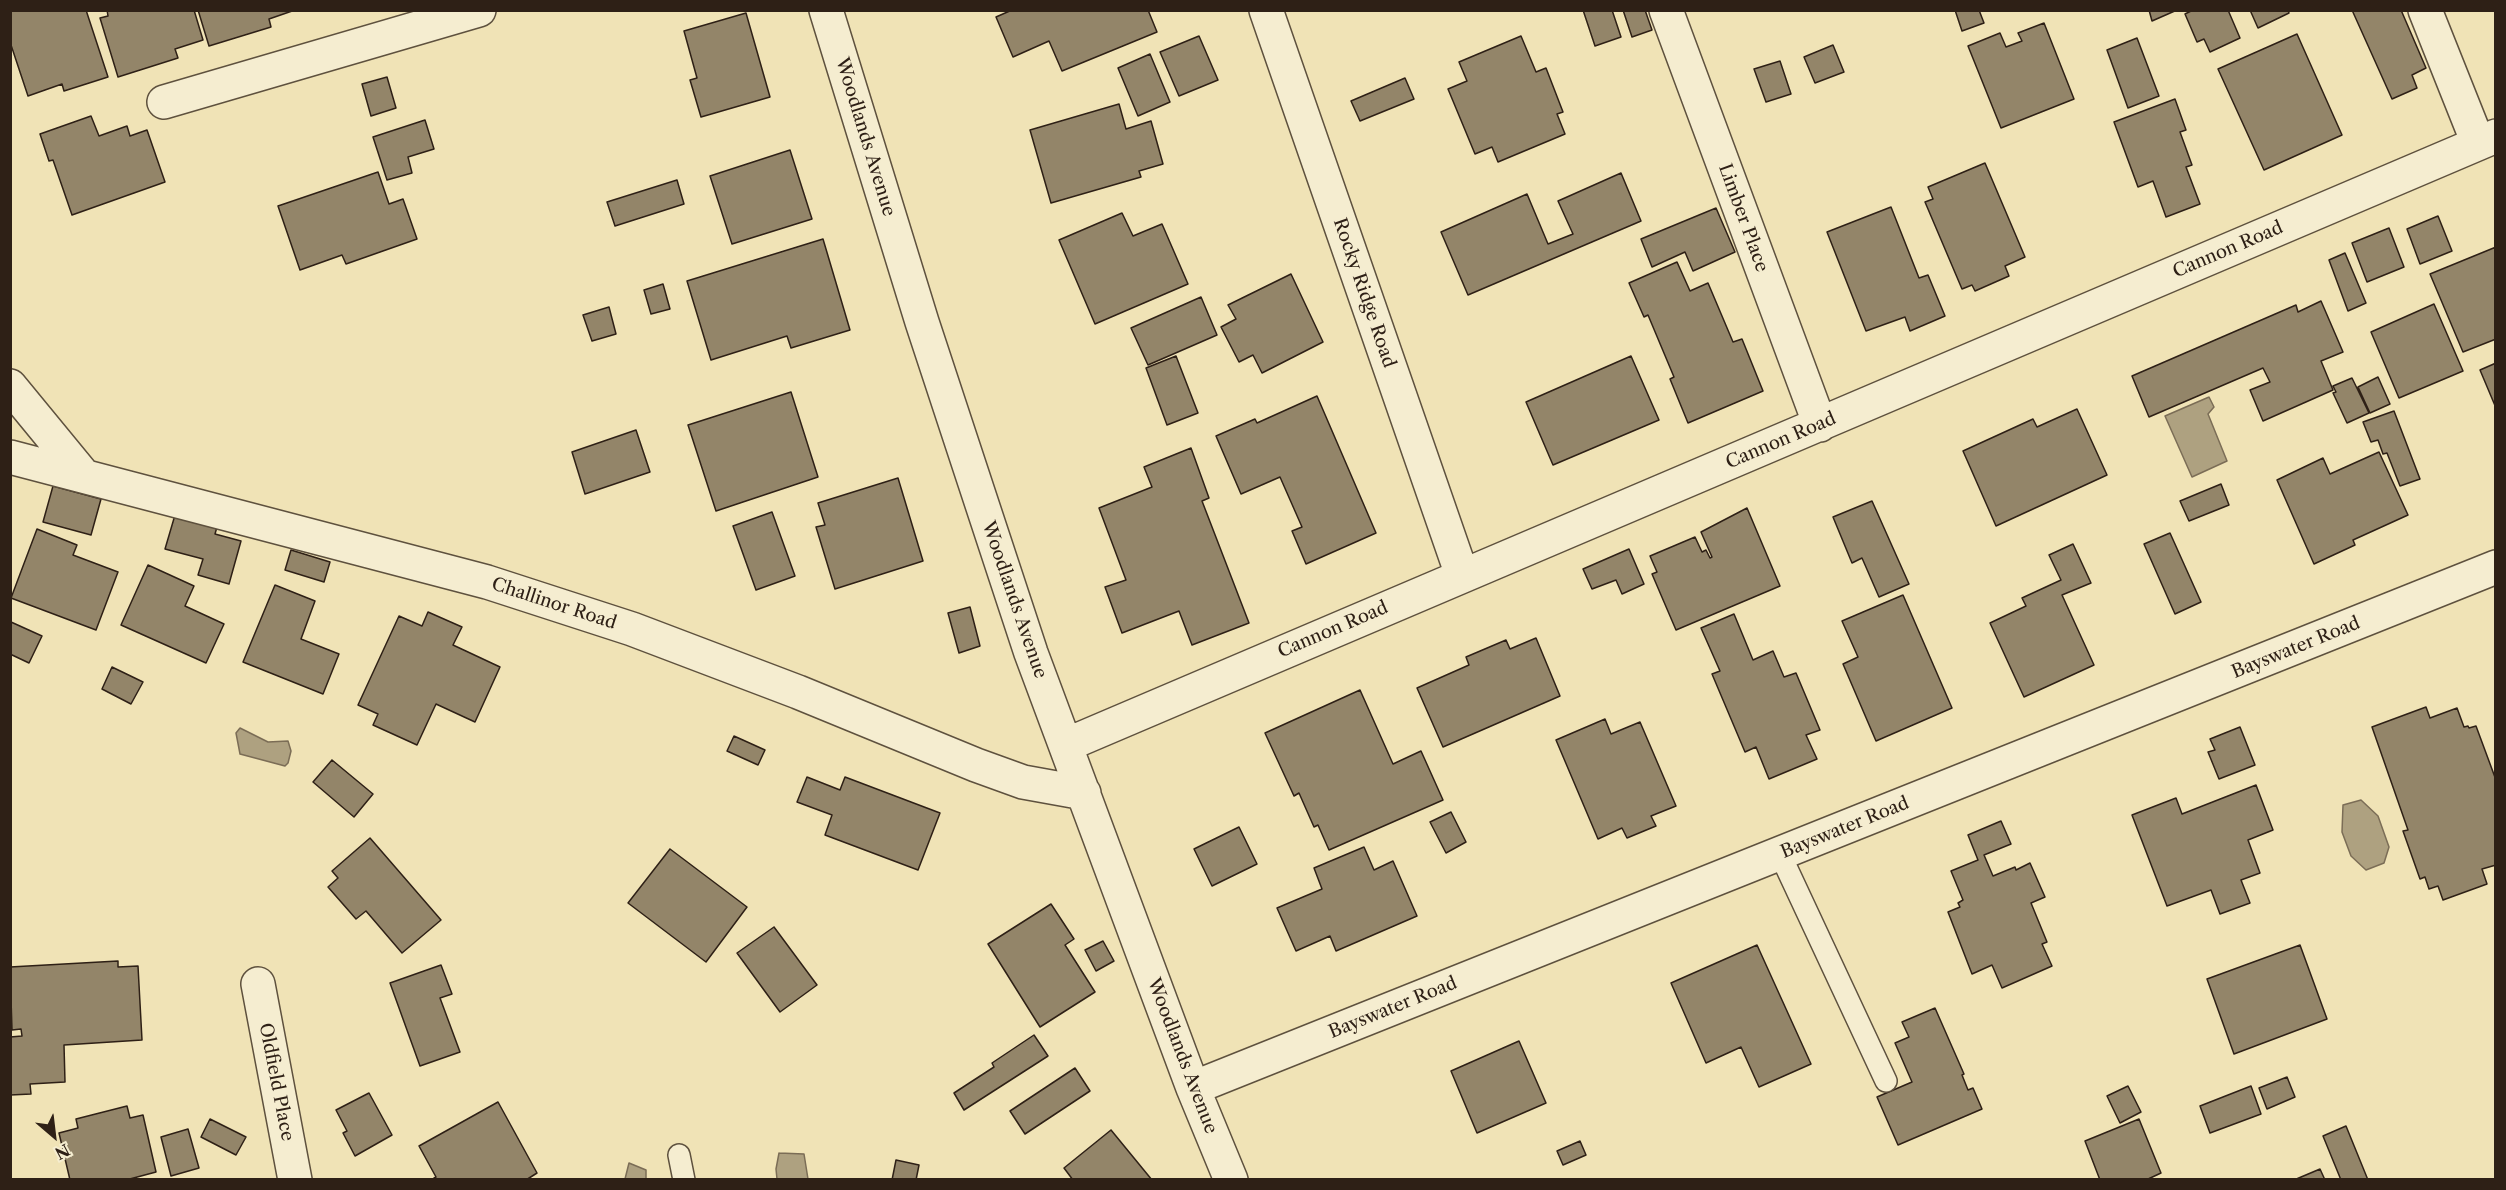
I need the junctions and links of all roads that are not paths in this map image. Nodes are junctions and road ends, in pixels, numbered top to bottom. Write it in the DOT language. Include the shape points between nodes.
graph roads {
  1 [pos="479,10"];
  2 [pos="826,10"];
  3 [pos="1266,10"];
  4 [pos="1665,10"];
  5 [pos="2425,10"];
  6 [pos="164,102"];
  7 [pos="2487,140"];
  8 [pos="10,386"];
  9 [pos="1820,425"];
  10 [pos="10,457"];
  11 [pos="84,476"];
  12 [pos="2496,567"];
  13 [pos="1462,575"];
  14 [pos="1066,745"];
  15 [pos="1084,793"];
  16 [pos="1780,854"];
  17 [pos="258,984"];
  18 [pos="1886,1081"];
  19 [pos="1193,1088"];
  20 [pos="679,1155"];
  21 [pos="295,1179"];
  22 [pos="684,1179"];
  23 [pos="1231,1179"];
  1 -- 6 [label="street"];
  2 -- 14 [label="street, Woodlands Avenue" via="922,322 1031,653"];
  3 -- 13 [label="street, Rocky Ridge Road"];
  4 -- 9 [label="street, Limber Place"];
  5 -- 7 [label="street"];
  7 -- 9 [label="street, Cannon Road"];
  8 -- 11 [label="street"];
  9 -- 13 [label="street, Cannon Road"];
  10 -- 11 [label="street, Challinor Road"];
  11 -- 15 [label="street, Challinor Road" via="487,582 632,629 1023,782"];
  12 -- 16 [label="street, Bayswater Road"];
  13 -- 14 [label="street, Cannon Road"];
  14 -- 15 [label="street, Woodlands Avenue"];
  15 -- 19 [label="street, Woodlands Avenue"];
  16 -- 18 [label="lane"];
  16 -- 19 [label="street, Bayswater Road"];
  17 -- 21 [label="street, Oldfield Place"];
  19 -- 23 [label="street, Woodlands Avenue"];
  20 -- 22 [label="lane"];
}
